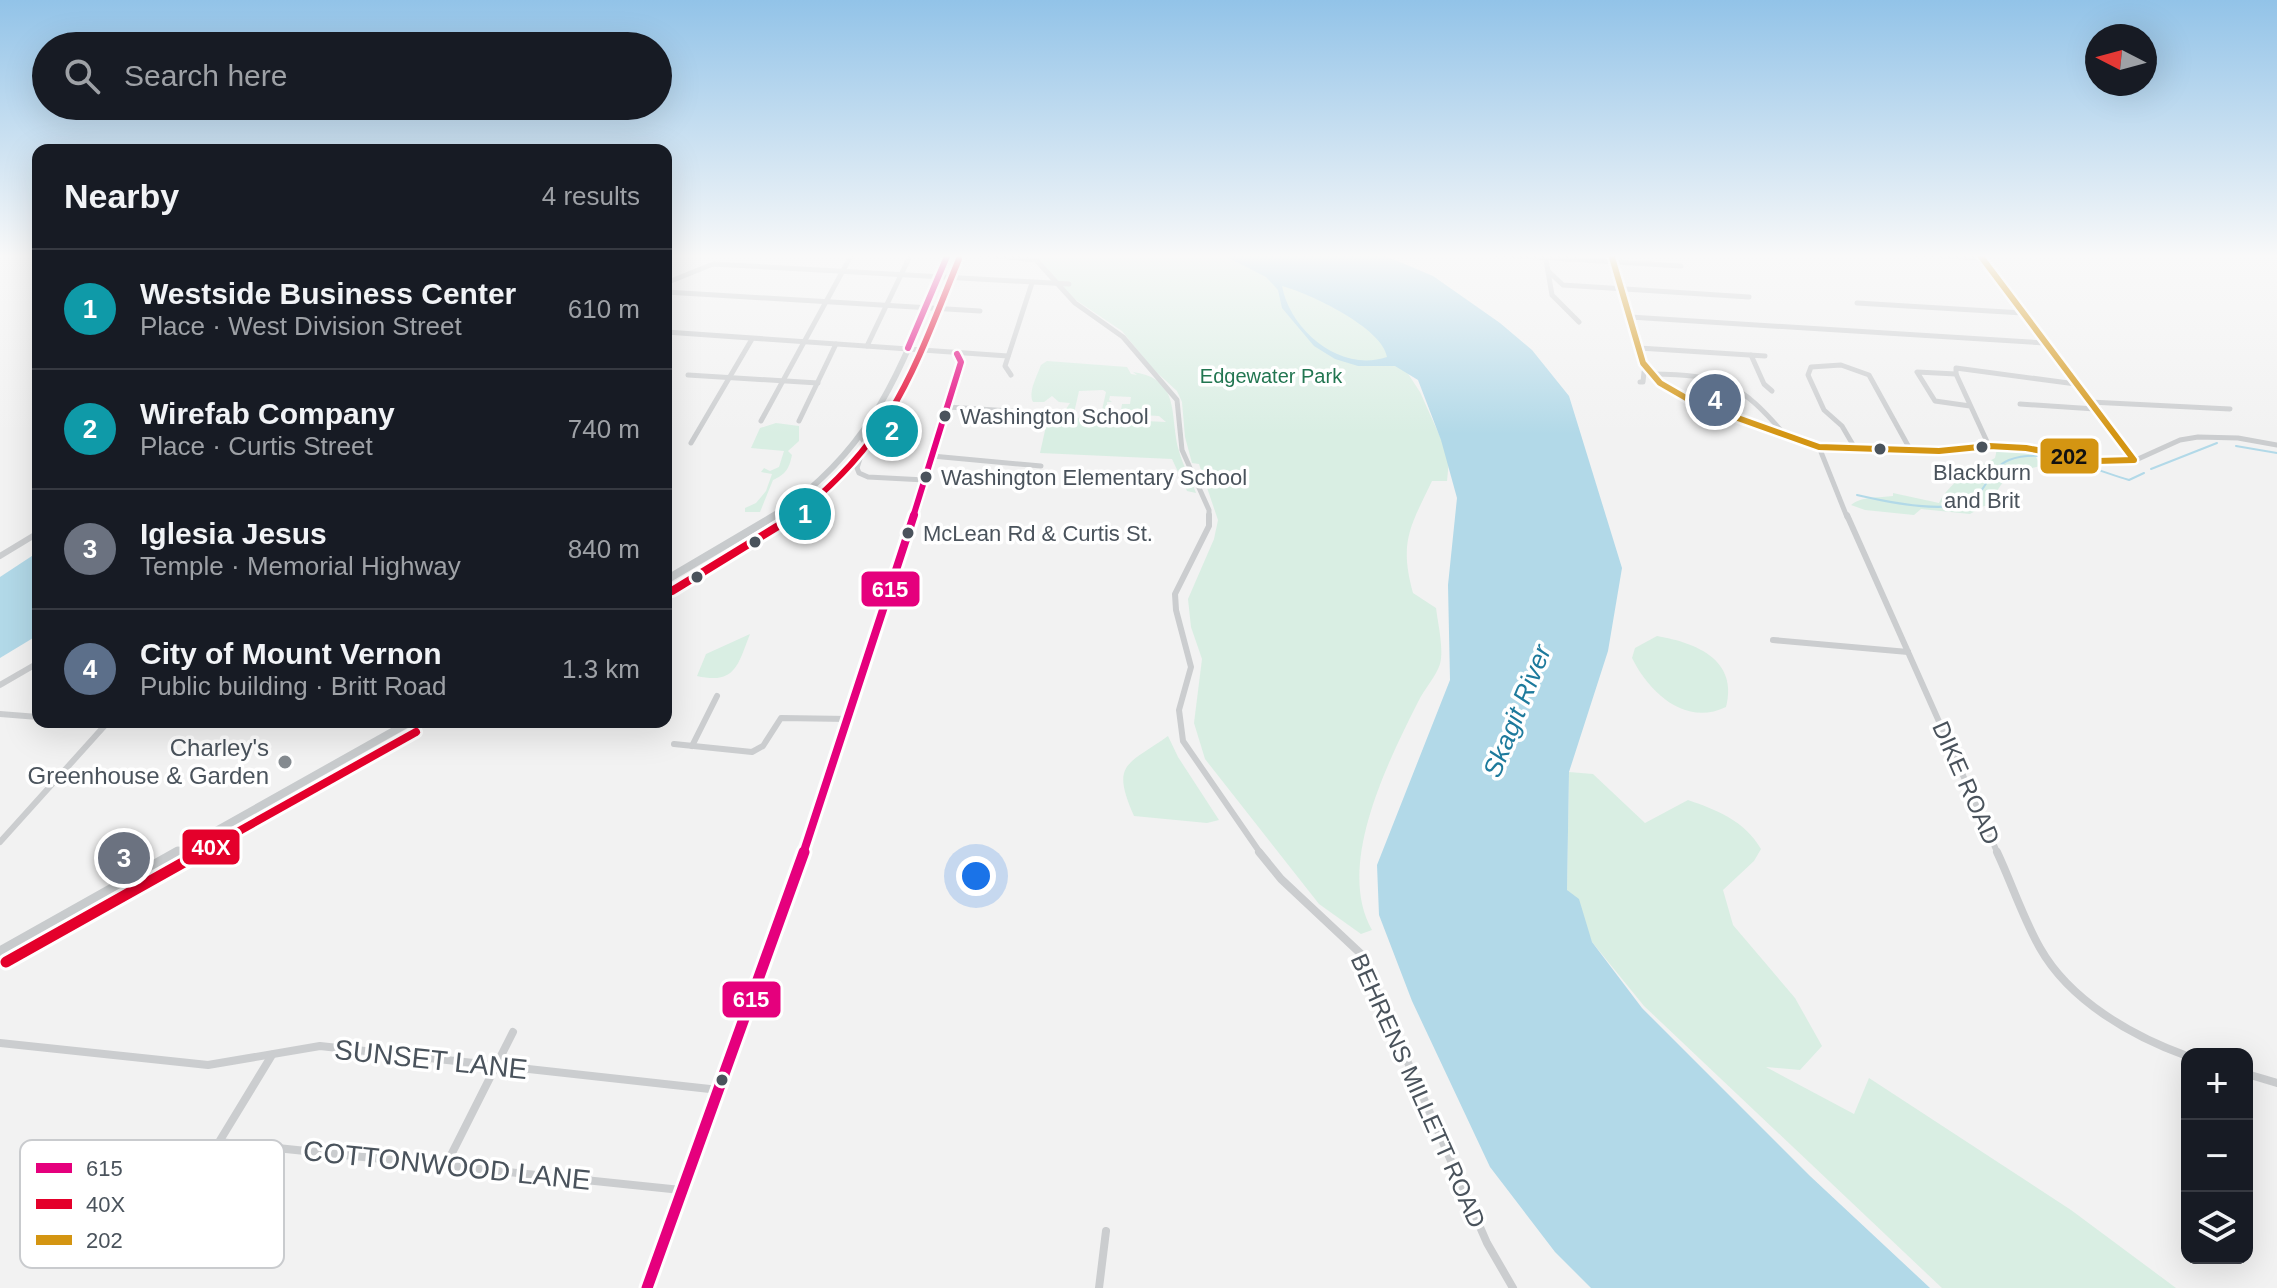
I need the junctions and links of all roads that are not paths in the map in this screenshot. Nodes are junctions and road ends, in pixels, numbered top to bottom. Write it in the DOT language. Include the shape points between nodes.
graph roads {
  1 [pos="820,314"];
  2 [pos="883,314"];
  3 [pos="922,314"];
  4 [pos="1022,314"];
  5 [pos="1091,314"];
  6 [pos="1571,314"];
  7 [pos="1629,314"];
  8 [pos="2024,314"];
  9 [pos="1630,317"];
  10 [pos="1579,322"];
  11 [pos="672,332"];
  12 [pos="752,339"];
  13 [pos="804,342"];
  14 [pos="2045,343"];
  15 [pos="836,344"];
  16 [pos="867,346"];
  17 [pos="908,348"];
  18 [pos="1639,348"];
  19 [pos="957,354"];
  20 [pos="1751,355"];
  21 [pos="1008,356"];
  22 [pos="1765,356"];
  23 [pos="1650,372"];
  24 [pos="1956,374"];
  25 [pos="688,375"];
  26 [pos="1011,375"];
  27 [pos="1637,376"];
  28 [pos="728,377"];
  29 [pos="783,380"];
  30 [pos="818,383"];
  31 [pos="2076,384"];
  32 [pos="1772,391"];
  33 [pos="2089,402"];
  34 [pos="2020,404"];
  35 [pos="1970,406"];
  36 [pos="948,407"];
  37 [pos="880,409"];
  38 [pos="2095,409"];
  39 [pos="2230,409"];
  40 [pos="1056,414"];
  41 [pos="761,421"];
  42 [pos="799,421"];
  43 [pos="1785,435"];
  44 [pos="861,437"];
  45 [pos="691,443"];
  46 [pos="2277,445"];
  47 [pos="1989,446"];
  48 [pos="1819,447"];
  49 [pos="864,448"];
  50 [pos="1856,450"];
  51 [pos="1911,451"];
  52 [pos="932,456"];
  53 [pos="2134,460"];
  54 [pos="1041,466"];
  55 [pos="925,480"];
  56 [pos="32,537"];
  57 [pos="0,556"];
  58 [pos="672,577"];
  59 [pos="1773,640"];
  60 [pos="1908,652"];
  61 [pos="32,666"];
  62 [pos="0,685"];
  63 [pos="717,696"];
  64 [pos="0,714"];
  65 [pos="32,717"];
  66 [pos="849,719"];
  67 [pos="101,728"];
  68 [pos="397,728"];
  69 [pos="674,744"];
  70 [pos="692,746"];
  71 [pos="0,842"];
  72 [pos="0,952"];
  73 [pos="513,1032"];
  74 [pos="0,1043"];
  75 [pos="2181,1054"];
  76 [pos="272,1055"];
  77 [pos="495,1067"];
  78 [pos="2253,1076"];
  79 [pos="2277,1083"];
  80 [pos="719,1090"];
  81 [pos="220,1140"];
  82 [pos="284,1149"];
  83 [pos="446,1165"];
  84 [pos="681,1190"];
  85 [pos="1106,1231"];
  86 [pos="647,1288"];
  87 [pos="1099,1288"];
  88 [pos="1513,1288"];
  1 -- 13 [label="street"];
  2 -- 16 [label="street"];
  3 -- 17 [label="main road"];
  4 -- 21 [label="street"];
  5 -- 88 [label="street, BEHRENS MILLETT ROAD" via="1123,337 1172,391 1182,450 1209,510 1209,526 1175,594 1191,667 1179,710 1183,741 1281,879 1360,953 1487,1243"];
  6 -- 10 [label="street"];
  7 -- 9 [label="street"];
  8 -- 14 [label="street"];
  9 -- 14 [label="street"];
  9 -- 18 [label="street"];
  11 -- 12 [label="street"];
  12 -- 13 [label="street"];
  12 -- 28 [label="street"];
  13 -- 15 [label="street"];
  13 -- 29 [label="street"];
  14 -- 31 [label="street"];
  15 -- 16 [label="street"];
  15 -- 30 [label="street"];
  16 -- 17 [label="street"];
  17 -- 19 [label="street"];
  17 -- 37 [label="main road"];
  18 -- 20 [label="street"];
  18 -- 23 [label="street"];
  19 -- 21 [label="street"];
  19 -- 36 [label="street" via="961,362"];
  20 -- 22 [label="street"];
  20 -- 32 [label="street"];
  21 -- 26 [label="street" via="1005,369"];
  23 -- 27 [label="street" via="1644,372 1643,382"];
  23 -- 43 [label="street" via="1693,402"];
  23 -- 43 [label="street" via="1718,378 1756,400"];
  24 -- 31 [label="street" via="1956,368"];
  24 -- 35 [label="street"];
  24 -- 35 [label="street" via="1917,372 1935,401"];
  25 -- 28 [label="street"];
  28 -- 29 [label="street"];
  28 -- 45 [label="street"];
  29 -- 30 [label="street"];
  29 -- 41 [label="street"];
  30 -- 42 [label="street"];
  31 -- 33 [label="street"];
  33 -- 38 [label="street"];
  33 -- 39 [label="street"];
  34 -- 38 [label="street"];
  35 -- 47 [label="street"];
  36 -- 40 [label="street"];
  36 -- 52 [label="street"];
  37 -- 44 [label="main road"];
  37 -- 49 [label="street"];
  38 -- 53 [label="street"];
  43 -- 48 [label="street"];
  44 -- 49 [label="street"];
  44 -- 58 [label="main road" via="801,497"];
  46 -- 53 [label="street" via="2198,437"];
  47 -- 51 [label="street"];
  47 -- 53 [label="street" via="2097,461"];
  48 -- 50 [label="street"];
  48 -- 60 [label="street, DIKE ROAD"];
  49 -- 55 [label="street" via="857,468 862,476"];
  50 -- 51 [label="street"];
  50 -- 51 [label="street" via="1842,426 1824,410 1808,375 1811,367 1847,366 1869,375"];
  52 -- 54 [label="street"];
  52 -- 55 [label="street"];
  55 -- 66 [label="street"];
  56 -- 57 [label="street"];
  59 -- 60 [label="street"];
  60 -- 75 [label="street, DIKE ROAD" via="2041,949 2082,996 2116,1022"];
  61 -- 62 [label="street"];
  63 -- 70 [label="street"];
  64 -- 65 [label="street"];
  66 -- 70 [label="street" via="781,718 769,741 752,752"];
  66 -- 80 [label="street"];
  67 -- 71 [label="street"];
  68 -- 72 [label="main road"];
  69 -- 70 [label="street"];
  73 -- 77 [label="street"];
  74 -- 76 [label="street, SUNSET LANE" via="208,1065"];
  76 -- 77 [label="street, SUNSET LANE" via="320,1046"];
  76 -- 81 [label="street, COTTONWOOD LANE"];
  77 -- 80 [label="street, SUNSET LANE"];
  77 -- 83 [label="street"];
  78 -- 79 [label="street"];
  80 -- 84 [label="street"];
  82 -- 83 [label="street, COTTONWOOD LANE"];
  83 -- 84 [label="street, COTTONWOOD LANE"];
  84 -- 86 [label="street"];
  85 -- 87 [label="street"];
}
